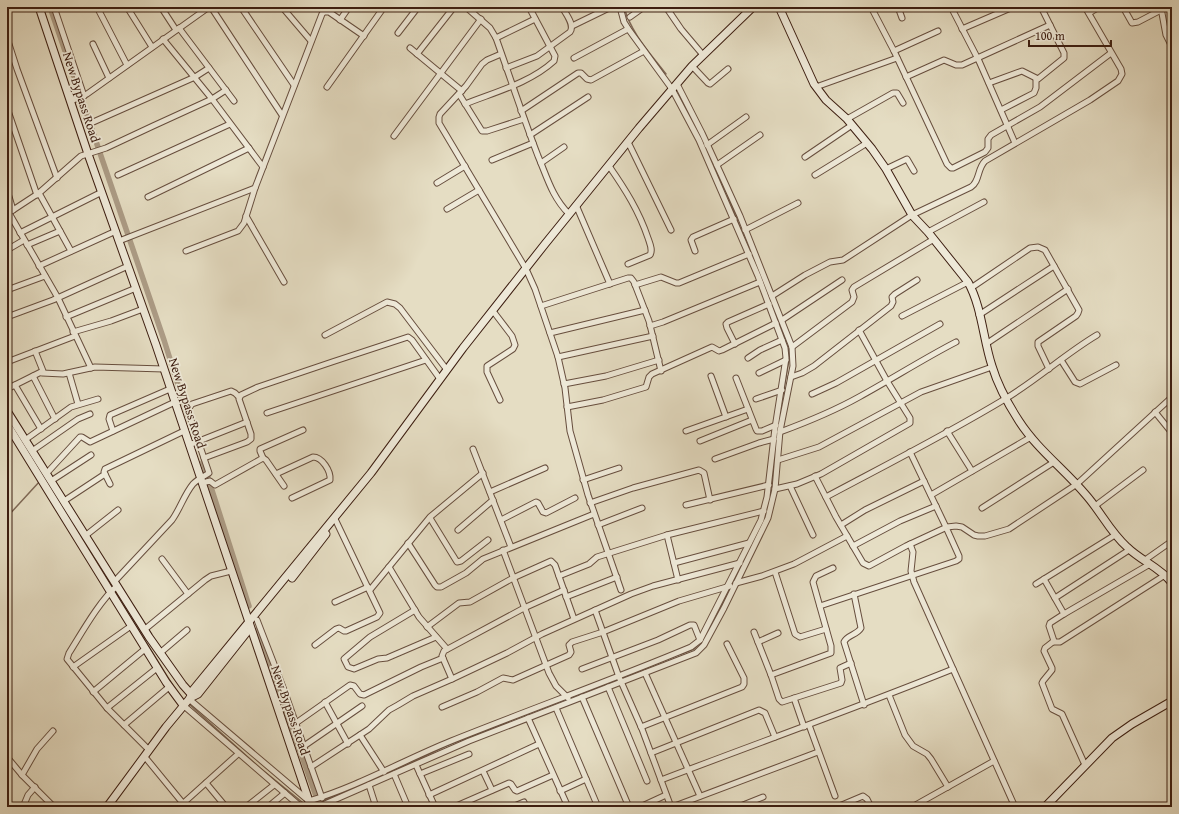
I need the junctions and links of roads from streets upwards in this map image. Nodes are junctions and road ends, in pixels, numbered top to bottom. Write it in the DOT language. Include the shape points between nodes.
graph roads {
  1 [pos="39,7"];
  2 [pos="54,7"];
  3 [pos="97,7"];
  4 [pos="127,7"];
  5 [pos="161,7"];
  6 [pos="210,7"];
  7 [pos="241,7"];
  8 [pos="282,7"];
  9 [pos="349,7"];
  10 [pos="384,7"];
  11 [pos="418,7"];
  12 [pos="454,7"];
  13 [pos="466,7"];
  14 [pos="529,7"];
  15 [pos="562,7"];
  16 [pos="611,7"];
  17 [pos="620,7"];
  18 [pos="644,7"];
  19 [pos="666,7"];
  20 [pos="753,7"];
  21 [pos="779,7"];
  22 [pos="871,7"];
  23 [pos="898,7"];
  24 [pos="951,7"];
  25 [pos="1011,7"];
  26 [pos="1041,7"];
  27 [pos="1085,7"];
  28 [pos="1099,7"];
  29 [pos="1123,7"];
  30 [pos="1161,9"];
  31 [pos="1089,13"];
  32 [pos="630,17"];
  33 [pos="902,18"];
  34 [pos="481,19"];
  35 [pos="535,19"];
  36 [pos="340,20"];
  37 [pos="1050,25"];
  38 [pos="572,26"];
  39 [pos="177,29"];
  40 [pos="628,29"];
  41 [pos="962,29"];
  42 [pos="938,31"];
  43 [pos="398,32"];
  44 [pos="364,36"];
  45 [pos="496,38"];
  46 [pos="163,39"];
  47 [pos="8,41"];
  48 [pos="311,41"];
  49 [pos="93,44"];
  50 [pos="550,46"];
  51 [pos="152,47"];
  52 [pos="1172,47"];
  53 [pos="410,48"];
  54 [pos="644,51"];
  55 [pos="894,51"];
  56 [pos="1111,53"];
  57 [pos="418,54"];
  58 [pos="501,54"];
  59 [pos="703,55"];
  60 [pos="977,57"];
  61 [pos="574,58"];
  62 [pos="897,58"];
  63 [pos="127,65"];
  64 [pos="692,66"];
  65 [pos="209,68"];
  66 [pos="506,68"];
  67 [pos="728,69"];
  68 [pos="440,72"];
  69 [pos="195,76"];
  70 [pos="906,77"];
  71 [pos="109,78"];
  72 [pos="1036,79"];
  73 [pos="989,83"];
  74 [pos="294,85"];
  75 [pos="674,86"];
  76 [pos="327,87"];
  77 [pos="513,87"];
  78 [pos="816,87"];
  79 [pos="226,90"];
  80 [pos="461,92"];
  81 [pos="83,96"];
  82 [pos="588,97"];
  83 [pos="212,99"];
  84 [pos="74,100"];
  85 [pos="234,101"];
  86 [pos="903,103"];
  87 [pos="465,104"];
  88 [pos="7,108"];
  89 [pos="1001,110"];
  90 [pos="521,111"];
  91 [pos="282,115"];
  92 [pos="746,117"];
  93 [pos="524,119"];
  94 [pos="847,119"];
  95 [pos="91,123"];
  96 [pos="230,124"];
  97 [pos="852,125"];
  98 [pos="1008,126"];
  99 [pos="530,135"];
  100 [pos="760,135"];
  101 [pos="394,136"];
  102 [pos="628,142"];
  103 [pos="533,143"];
  104 [pos="867,143"];
  105 [pos="1015,143"];
  106 [pos="708,145"];
  107 [pos="249,148"];
  108 [pos="564,148"];
  109 [pos="95,152"];
  110 [pos="805,157"];
  111 [pos="492,160"];
  112 [pos="541,163"];
  113 [pos="717,165"];
  114 [pos="465,166"];
  115 [pos="609,166"];
  116 [pos="263,167"];
  117 [pos="886,169"];
  118 [pos="914,171"];
  119 [pos="815,174"];
  120 [pos="118,175"];
  121 [pos="57,178"];
  122 [pos="437,183"];
  123 [pos="255,188"];
  124 [pos="7,190"];
  125 [pos="479,190"];
  126 [pos="102,192"];
  127 [pos="38,194"];
  128 [pos="148,197"];
  129 [pos="984,202"];
  130 [pos="798,203"];
  131 [pos="576,206"];
  132 [pos="447,208"];
  133 [pos="10,212"];
  134 [pos="569,214"];
  135 [pos="912,215"];
  136 [pos="246,216"];
  137 [pos="52,217"];
  138 [pos="734,219"];
  139 [pos="670,230"];
  140 [pos="745,230"];
  141 [pos="60,231"];
  142 [pos="116,231"];
  143 [pos="20,232"];
  144 [pos="928,232"];
  145 [pos="934,239"];
  146 [pos="24,240"];
  147 [pos="122,240"];
  148 [pos="27,245"];
  149 [pos="7,250"];
  150 [pos="70,251"];
  151 [pos="186,251"];
  152 [pos="695,251"];
  153 [pos="749,254"];
  154 [pos="628,264"];
  155 [pos="39,266"];
  156 [pos="128,266"];
  157 [pos="1054,266"];
  158 [pos="526,269"];
  159 [pos="45,276"];
  160 [pos="842,280"];
  161 [pos="917,280"];
  162 [pos="284,282"];
  163 [pos="760,282"];
  164 [pos="610,284"];
  165 [pos="635,285"];
  166 [pos="969,285"];
  167 [pos="136,288"];
  168 [pos="1068,289"];
  169 [pos="7,290"];
  170 [pos="772,296"];
  171 [pos="58,298"];
  172 [pos="769,304"];
  173 [pos="541,306"];
  174 [pos="143,309"];
  175 [pos="645,310"];
  176 [pos="493,311"];
  177 [pos="979,315"];
  178 [pos="902,316"];
  179 [pos="7,317"];
  180 [pos="66,317"];
  181 [pos="782,320"];
  182 [pos="776,323"];
  183 [pos="940,324"];
  184 [pos="650,326"];
  185 [pos="859,330"];
  186 [pos="550,333"];
  187 [pos="74,334"];
  188 [pos="325,335"];
  189 [pos="1097,335"];
  190 [pos="653,336"];
  191 [pos="782,340"];
  192 [pos="956,342"];
  193 [pos="735,344"];
  194 [pos="986,344"];
  195 [pos="792,347"];
  196 [pos="35,350"];
  197 [pos="558,357"];
  198 [pos="748,358"];
  199 [pos="426,360"];
  200 [pos="659,360"];
  201 [pos="786,360"];
  202 [pos="876,360"];
  203 [pos="1061,360"];
  204 [pos="7,362"];
  205 [pos="1116,365"];
  206 [pos="992,367"];
  207 [pos="91,368"];
  208 [pos="164,369"];
  209 [pos="1049,369"];
  210 [pos="447,370"];
  211 [pos="661,371"];
  212 [pos="42,373"];
  213 [pos="69,373"];
  214 [pos="759,373"];
  215 [pos="33,376"];
  216 [pos="711,376"];
  217 [pos="791,377"];
  218 [pos="736,378"];
  219 [pos="440,379"];
  220 [pos="887,381"];
  221 [pos="564,384"];
  222 [pos="15,385"];
  223 [pos="7,389"];
  224 [pos="170,389"];
  225 [pos="782,390"];
  226 [pos="812,394"];
  227 [pos="239,397"];
  228 [pos="1172,397"];
  229 [pos="98,399"];
  230 [pos="756,399"];
  231 [pos="1006,399"];
  232 [pos="500,400"];
  233 [pos="175,402"];
  234 [pos="900,402"];
  235 [pos="78,404"];
  236 [pos="567,407"];
  237 [pos="748,409"];
  238 [pos="7,411"];
  239 [pos="1155,412"];
  240 [pos="267,413"];
  241 [pos="90,414"];
  242 [pos="726,417"];
  243 [pos="55,419"];
  244 [pos="752,420"];
  245 [pos="247,422"];
  246 [pos="7,424"];
  247 [pos="776,425"];
  248 [pos="41,429"];
  249 [pos="303,430"];
  250 [pos="113,431"];
  251 [pos="184,431"];
  252 [pos="686,431"];
  253 [pos="947,431"];
  254 [pos="780,432"];
  255 [pos="1172,433"];
  256 [pos="1031,437"];
  257 [pos="774,439"];
  258 [pos="25,440"];
  259 [pos="700,441"];
  260 [pos="194,443"];
  261 [pos="473,449"];
  262 [pos="32,451"];
  263 [pos="910,452"];
  264 [pos="91,455"];
  265 [pos="204,458"];
  266 [pos="263,458"];
  267 [pos="715,459"];
  268 [pos="778,460"];
  269 [pos="1054,462"];
  270 [pos="545,468"];
  271 [pos="619,468"];
  272 [pos="1143,470"];
  273 [pos="972,471"];
  274 [pos="483,473"];
  275 [pos="46,474"];
  276 [pos="105,474"];
  277 [pos="276,474"];
  278 [pos="815,476"];
  279 [pos="205,479"];
  280 [pos="583,480"];
  281 [pos="51,481"];
  282 [pos="924,481"];
  283 [pos="110,484"];
  284 [pos="1077,484"];
  285 [pos="769,485"];
  286 [pos="284,486"];
  287 [pos="790,486"];
  288 [pos="775,489"];
  289 [pos="490,492"];
  290 [pos="931,495"];
  291 [pos="826,497"];
  292 [pos="292,498"];
  293 [pos="575,498"];
  294 [pos="493,500"];
  295 [pos="710,500"];
  296 [pos="64,501"];
  297 [pos="590,503"];
  298 [pos="686,505"];
  299 [pos="936,506"];
  300 [pos="1095,506"];
  301 [pos="642,508"];
  302 [pos="982,508"];
  303 [pos="118,510"];
  304 [pos="764,511"];
  305 [pos="594,514"];
  306 [pos="336,518"];
  307 [pos="430,518"];
  308 [pos="500,520"];
  309 [pos="598,525"];
  310 [pos="841,525"];
  311 [pos="947,527"];
  312 [pos="458,530"];
  313 [pos="667,535"];
  314 [pos="812,535"];
  315 [pos="1115,535"];
  316 [pos="85,536"];
  317 [pos="847,536"];
  318 [pos="488,540"];
  319 [pos="1172,541"];
  320 [pos="408,543"];
  321 [pos="749,543"];
  322 [pos="910,544"];
  323 [pos="853,546"];
  324 [pos="511,547"];
  325 [pos="503,550"];
  326 [pos="1129,550"];
  327 [pos="608,554"];
  328 [pos="162,559"];
  329 [pos="740,562"];
  330 [pos="1148,562"];
  331 [pos="674,563"];
  332 [pos="388,567"];
  333 [pos="833,568"];
  334 [pos="231,571"];
  335 [pos="775,572"];
  336 [pos="1165,575"];
  337 [pos="559,576"];
  338 [pos="912,576"];
  339 [pos="617,577"];
  340 [pos="514,578"];
  341 [pos="1044,579"];
  342 [pos="678,580"];
  343 [pos="1172,583"];
  344 [pos="1036,584"];
  345 [pos="732,586"];
  346 [pos="113,588"];
  347 [pos="369,588"];
  348 [pos="564,590"];
  349 [pos="621,590"];
  350 [pos="188,594"];
  351 [pos="854,594"];
  352 [pos="566,597"];
  353 [pos="1055,598"];
  354 [pos="335,602"];
  355 [pos="820,606"];
  356 [pos="524,608"];
  357 [pos="415,610"];
  358 [pos="595,610"];
  359 [pos="1064,614"];
  360 [pos="574,619"];
  361 [pos="257,620"];
  362 [pos="249,625"];
  363 [pos="130,626"];
  364 [pos="427,627"];
  365 [pos="826,629"];
  366 [pos="144,630"];
  367 [pos="187,630"];
  368 [pos="603,632"];
  369 [pos="754,632"];
  370 [pos="778,633"];
  371 [pos="436,637"];
  372 [pos="536,637"];
  373 [pos="700,640"];
  374 [pos="758,642"];
  375 [pos="1053,642"];
  376 [pos="727,644"];
  377 [pos="315,645"];
  378 [pos="145,649"];
  379 [pos="447,649"];
  380 [pos="160,653"];
  381 [pos="443,658"];
  382 [pos="612,658"];
  383 [pos="851,663"];
  384 [pos="546,665"];
  385 [pos="73,667"];
  386 [pos="157,668"];
  387 [pos="582,669"];
  388 [pos="953,669"];
  389 [pos="645,672"];
  390 [pos="771,675"];
  391 [pos="452,679"];
  392 [pos="620,679"];
  393 [pos="169,687"];
  394 [pos="608,687"];
  395 [pos="93,692"];
  396 [pos="889,695"];
  397 [pos="190,697"];
  398 [pos="582,698"];
  399 [pos="794,698"];
  400 [pos="568,699"];
  401 [pos="1172,701"];
  402 [pos="325,702"];
  403 [pos="864,705"];
  404 [pos="183,706"];
  405 [pos="362,706"];
  406 [pos="442,707"];
  407 [pos="107,708"];
  408 [pos="556,708"];
  409 [pos="528,718"];
  410 [pos="666,718"];
  411 [pos="296,723"];
  412 [pos="337,724"];
  413 [pos="124,725"];
  414 [pos="806,726"];
  415 [pos="641,727"];
  416 [pos="53,731"];
  417 [pos="360,735"];
  418 [pos="775,737"];
  419 [pos="676,743"];
  420 [pos="348,744"];
  421 [pos="539,744"];
  422 [pos="304,746"];
  423 [pos="149,750"];
  424 [pos="818,752"];
  425 [pos="651,753"];
  426 [pos="238,754"];
  427 [pos="469,754"];
  428 [pos="145,757"];
  429 [pos="7,758"];
  430 [pos="994,761"];
  431 [pos="416,764"];
  432 [pos="1085,765"];
  433 [pos="311,767"];
  434 [pos="688,770"];
  435 [pos="483,771"];
  436 [pos="384,772"];
  437 [pos="394,774"];
  438 [pos="420,774"];
  439 [pos="22,775"];
  440 [pos="553,775"];
  441 [pos="586,779"];
  442 [pos="661,780"];
  443 [pos="648,781"];
  444 [pos="206,783"];
  445 [pos="274,785"];
  446 [pos="369,786"];
  447 [pos="35,787"];
  448 [pos="948,787"];
  449 [pos="492,790"];
  450 [pos="560,791"];
  451 [pos="285,794"];
  452 [pos="429,795"];
  453 [pos="666,795"];
  454 [pos="700,796"];
  455 [pos="835,796"];
  456 [pos="763,797"];
  457 [pos="315,801"];
  458 [pos="524,802"];
  459 [pos="110,806"];
  460 [pos="183,806"];
  461 [pos="322,806"];
  462 [pos="23,807"];
  463 [pos="54,807"];
  464 [pos="226,807"];
  465 [pos="246,807"];
  466 [pos="268,807"];
  467 [pos="301,807"];
  468 [pos="376,807"];
  469 [pos="408,807"];
  470 [pos="435,807"];
  471 [pos="454,807"];
  472 [pos="512,807"];
  473 [pos="568,807"];
  474 [pos="598,807"];
  475 [pos="629,807"];
  476 [pos="640,807"];
  477 [pos="671,807"];
  478 [pos="738,807"];
  479 [pos="837,807"];
  480 [pos="871,807"];
  481 [pos="912,807"];
  482 [pos="1015,807"];
  483 [pos="1045,807"];
  1 -- 84 [label="street, New Bypass Road"];
  2 -- 81 [label="street"];
  3 -- 63 [label="street"];
  4 -- 51 [label="street"];
  5 -- 39 [label="street"];
  6 -- 39 [label="street"];
  6 -- 91 [label="street"];
  7 -- 74 [label="street"];
  8 -- 48 [label="street"];
  9 -- 36 [label="street"];
  10 -- 44 [label="street"];
  11 -- 43 [label="street"];
  12 -- 57 [label="street"];
  13 -- 34 [label="street"];
  14 -- 35 [label="street"];
  15 -- 38 [label="street"];
  16 -- 38 [label="street"];
  17 -- 40 [label="street"];
  18 -- 32 [label="street"];
  19 -- 59 [label="street"];
  20 -- 59 [label="street"];
  21 -- 78 [label="street"];
  22 -- 55 [label="street"];
  23 -- 33 [label="street"];
  24 -- 41 [label="street"];
  25 -- 41 [label="street"];
  26 -- 37 [label="street"];
  27 -- 31 [label="street"];
  28 -- 31 [label="street"];
  29 -- 30 [label="street" via="1132,23"];
  30 -- 52 [label="street" via="1166,35"];
  31 -- 56 [label="street"];
  34 -- 45 [label="street"];
  34 -- 68 [label="street"];
  35 -- 45 [label="street"];
  35 -- 50 [label="street"];
  36 -- 44 [label="street"];
  36 -- 48 [label="street" via="329,12 324,12"];
  37 -- 60 [label="street"];
  37 -- 72 [label="street" via="1064,58"];
  38 -- 50 [label="street" via="570,32"];
  39 -- 46 [label="street"];
  39 -- 65 [label="street"];
  40 -- 54 [label="street"];
  40 -- 61 [label="street"];
  41 -- 60 [label="street"];
  42 -- 55 [label="street"];
  44 -- 76 [label="street"];
  45 -- 58 [label="street"];
  46 -- 51 [label="street"];
  46 -- 69 [label="street"];
  47 -- 121 [label="street"];
  48 -- 74 [label="street"];
  49 -- 71 [label="street"];
  50 -- 66 [label="street" via="537,56"];
  50 -- 77 [label="street" via="555,56 554,61"];
  51 -- 63 [label="street"];
  53 -- 57 [label="street"];
  54 -- 75 [label="street"];
  54 -- 90 [label="street" via="591,80 578,73"];
  55 -- 62 [label="street"];
  56 -- 98 [label="street" via="1040,107"];
  56 -- 105 [label="street" via="1121,69 1122,74 1118,81"];
  57 -- 68 [label="street"];
  58 -- 66 [label="street"];
  58 -- 80 [label="street" via="487,60"];
  59 -- 64 [label="street"];
  60 -- 70 [label="street" via="959,65 942,60"];
  60 -- 73 [label="street"];
  62 -- 70 [label="street"];
  62 -- 78 [label="street"];
  63 -- 71 [label="street"];
  64 -- 67 [label="street" via="710,84"];
  64 -- 75 [label="street"];
  65 -- 69 [label="street"];
  65 -- 79 [label="street"];
  66 -- 77 [label="street"];
  68 -- 80 [label="street"];
  68 -- 101 [label="street"];
  69 -- 83 [label="street"];
  69 -- 95 [label="street"];
  70 -- 98 [label="street" via="951,168 957,168 985,152 989,137"];
  71 -- 81 [label="street"];
  72 -- 73 [label="street" via="1022,71"];
  72 -- 89 [label="street" via="1034,93"];
  73 -- 89 [label="street"];
  74 -- 91 [label="street"];
  75 -- 102 [label="street"];
  75 -- 106 [label="street"];
  75 -- 138 [label="street"];
  77 -- 87 [label="street"];
  77 -- 90 [label="street"];
  78 -- 94 [label="street"];
  79 -- 83 [label="street"];
  79 -- 85 [label="street"];
  80 -- 87 [label="street"];
  80 -- 114 [label="street" via="440,114 439,120"];
  81 -- 84 [label="street"];
  82 -- 99 [label="street"];
  83 -- 96 [label="street"];
  83 -- 109 [label="street"];
  84 -- 109 [label="street, New Bypass Road"];
  86 -- 94 [label="street" via="897,93 893,93"];
  87 -- 93 [label="street" via="479,129 484,132"];
  88 -- 127 [label="street"];
  89 -- 98 [label="street"];
  90 -- 93 [label="street"];
  91 -- 116 [label="street"];
  92 -- 106 [label="street"];
  93 -- 99 [label="street"];
  94 -- 97 [label="street"];
  96 -- 107 [label="street"];
  96 -- 120 [label="street"];
  97 -- 104 [label="street"];
  97 -- 110 [label="street"];
  98 -- 105 [label="street"];
  99 -- 103 [label="street"];
  100 -- 113 [label="street"];
  102 -- 115 [label="street"];
  102 -- 139 [label="street"];
  103 -- 111 [label="street"];
  103 -- 112 [label="street"];
  104 -- 117 [label="street"];
  104 -- 119 [label="street"];
  105 -- 135 [label="street" via="982,164 977,182"];
  106 -- 113 [label="street"];
  107 -- 116 [label="street"];
  107 -- 128 [label="street"];
  108 -- 112 [label="street"];
  109 -- 121 [label="street" via="81,156"];
  109 -- 126 [label="street, New Bypass Road"];
  112 -- 134 [label="street" via="557,202"];
  113 -- 140 [label="street"];
  114 -- 122 [label="street"];
  114 -- 125 [label="street"];
  115 -- 131 [label="street"];
  115 -- 154 [label="street" via="635,206 652,249 650,255"];
  116 -- 123 [label="street"];
  117 -- 118 [label="street" via="907,159"];
  117 -- 135 [label="street"];
  121 -- 127 [label="street"];
  123 -- 136 [label="street"];
  123 -- 147 [label="street"];
  124 -- 133 [label="street"];
  125 -- 132 [label="street"];
  125 -- 158 [label="street"];
  126 -- 137 [label="street"];
  126 -- 142 [label="street, New Bypass Road"];
  127 -- 133 [label="street"];
  127 -- 137 [label="street"];
  129 -- 144 [label="street"];
  130 -- 140 [label="street"];
  131 -- 134 [label="street"];
  131 -- 164 [label="street"];
  133 -- 143 [label="street"];
  134 -- 158 [label="street"];
  135 -- 144 [label="street"];
  135 -- 170 [label="street" via="842,260 834,261 805,275"];
  136 -- 151 [label="street" via="238,231"];
  136 -- 162 [label="street"];
  137 -- 141 [label="street"];
  137 -- 143 [label="street"];
  138 -- 152 [label="street" via="693,237 691,240"];
  138 -- 153 [label="street"];
  140 -- 170 [label="street"];
  141 -- 148 [label="street"];
  141 -- 150 [label="street"];
  142 -- 147 [label="street, New Bypass Road"];
  142 -- 150 [label="street"];
  143 -- 146 [label="street"];
  144 -- 145 [label="street"];
  145 -- 166 [label="street"];
  145 -- 195 [label="street" via="854,287 852,302"];
  146 -- 148 [label="street"];
  146 -- 149 [label="street"];
  147 -- 156 [label="street, New Bypass Road"];
  148 -- 155 [label="street"];
  150 -- 155 [label="street"];
  153 -- 163 [label="street"];
  153 -- 165 [label="street" via="679,283 661,277"];
  155 -- 159 [label="street"];
  156 -- 167 [label="street, New Bypass Road"];
  156 -- 171 [label="street"];
  157 -- 166 [label="street" via="1045,250 1034,247"];
  157 -- 168 [label="street"];
  157 -- 177 [label="street"];
  158 -- 173 [label="street"];
  158 -- 176 [label="street"];
  159 -- 169 [label="street"];
  159 -- 171 [label="street"];
  160 -- 181 [label="street"];
  161 -- 185 [label="street" via="895,294 891,306"];
  163 -- 172 [label="street"];
  163 -- 184 [label="street"];
  164 -- 165 [label="street" via="628,278 633,280"];
  164 -- 173 [label="street"];
  165 -- 175 [label="street"];
  166 -- 177 [label="street"];
  166 -- 178 [label="street"];
  167 -- 174 [label="street, New Bypass Road"];
  167 -- 180 [label="street"];
  168 -- 194 [label="street"];
  168 -- 209 [label="street" via="1078,306 1078,313 1038,342"];
  170 -- 181 [label="street"];
  171 -- 179 [label="street"];
  171 -- 180 [label="street"];
  172 -- 182 [label="street"];
  172 -- 193 [label="street" via="726,324"];
  173 -- 186 [label="street"];
  174 -- 187 [label="street"];
  174 -- 208 [label="street, New Bypass Road"];
  175 -- 184 [label="street"];
  175 -- 186 [label="street"];
  176 -- 210 [label="street"];
  176 -- 232 [label="street" via="512,336 515,346 487,366 487,372"];
  177 -- 194 [label="street"];
  180 -- 187 [label="street"];
  181 -- 195 [label="street"];
  182 -- 191 [label="street"];
  182 -- 193 [label="street"];
  183 -- 202 [label="street"];
  184 -- 190 [label="street"];
  185 -- 202 [label="street"];
  185 -- 217 [label="street" via="814,366"];
  186 -- 197 [label="street"];
  187 -- 196 [label="street"];
  187 -- 207 [label="street"];
  188 -- 210 [label="street" via="391,302 400,308"];
  189 -- 203 [label="street"];
  190 -- 197 [label="street"];
  190 -- 200 [label="street"];
  191 -- 198 [label="street"];
  191 -- 201 [label="street"];
  192 -- 220 [label="street"];
  193 -- 211 [label="street" via="720,351 712,347"];
  194 -- 206 [label="street"];
  195 -- 217 [label="street" via="794,358"];
  196 -- 204 [label="street"];
  196 -- 212 [label="street"];
  197 -- 221 [label="street"];
  199 -- 219 [label="street"];
  199 -- 227 [label="street" via="410,338 406,338 258,387"];
  199 -- 240 [label="street"];
  200 -- 211 [label="street"];
  200 -- 221 [label="street" via="606,376"];
  201 -- 214 [label="street"];
  201 -- 225 [label="street"];
  202 -- 220 [label="street"];
  202 -- 226 [label="street"];
  203 -- 205 [label="street" via="1075,382 1080,384"];
  203 -- 209 [label="street"];
  206 -- 231 [label="street"];
  206 -- 234 [label="street"];
  207 -- 208 [label="street"];
  207 -- 213 [label="street"];
  208 -- 224 [label="street, New Bypass Road"];
  209 -- 231 [label="street"];
  210 -- 219 [label="street"];
  211 -- 236 [label="street" via="649,377 646,387 603,400"];
  212 -- 213 [label="street"];
  212 -- 215 [label="street"];
  213 -- 235 [label="street"];
  215 -- 222 [label="street"];
  215 -- 243 [label="street"];
  216 -- 242 [label="street"];
  217 -- 254 [label="street"];
  218 -- 237 [label="street"];
  219 -- 306 [label="street"];
  220 -- 234 [label="street"];
  220 -- 254 [label="street" via="848,403"];
  221 -- 236 [label="street"];
  222 -- 223 [label="street"];
  222 -- 248 [label="street"];
  224 -- 233 [label="street, New Bypass Road"];
  224 -- 250 [label="street" via="110,415 108,419"];
  225 -- 230 [label="street"];
  225 -- 247 [label="street"];
  227 -- 245 [label="street"];
  227 -- 260 [label="street" via="231,391 190,406 188,411"];
  228 -- 239 [label="street"];
  229 -- 235 [label="street"];
  231 -- 253 [label="street"];
  231 -- 256 [label="street"];
  233 -- 250 [label="street"];
  233 -- 251 [label="street, New Bypass Road"];
  234 -- 268 [label="street" via="819,447"];
  234 -- 278 [label="street" via="910,418 908,425"];
  235 -- 243 [label="street"];
  236 -- 280 [label="street" via="570,431"];
  237 -- 242 [label="street"];
  237 -- 244 [label="street"];
  238 -- 258 [label="street"];
  239 -- 255 [label="street"];
  239 -- 284 [label="street"];
  241 -- 262 [label="street" via="78,419"];
  242 -- 252 [label="street"];
  243 -- 248 [label="street"];
  244 -- 247 [label="street" via="756,429 760,431"];
  244 -- 259 [label="street"];
  245 -- 260 [label="street"];
  245 -- 265 [label="street" via="252,437 250,441"];
  246 -- 346 [label="street"];
  247 -- 257 [label="street"];
  248 -- 258 [label="street"];
  249 -- 266 [label="street" via="260,449"];
  250 -- 275 [label="street" via="90,442 80,437"];
  251 -- 260 [label="street, New Bypass Road"];
  251 -- 276 [label="street" via="104,469"];
  253 -- 263 [label="street"];
  253 -- 273 [label="street"];
  254 -- 268 [label="street"];
  256 -- 269 [label="street"];
  256 -- 273 [label="street"];
  257 -- 267 [label="street"];
  257 -- 285 [label="street"];
  258 -- 262 [label="street"];
  260 -- 265 [label="street"];
  260 -- 279 [label="street, New Bypass Road"];
  261 -- 274 [label="street"];
  262 -- 275 [label="street"];
  263 -- 282 [label="street"];
  263 -- 291 [label="street"];
  264 -- 281 [label="street"];
  265 -- 279 [label="street" via="209,473"];
  266 -- 277 [label="street"];
  266 -- 279 [label="street" via="215,485"];
  268 -- 288 [label="street"];
  269 -- 284 [label="street"];
  269 -- 302 [label="street"];
  270 -- 289 [label="street"];
  271 -- 280 [label="street"];
  272 -- 300 [label="street"];
  273 -- 290 [label="street"];
  274 -- 289 [label="street"];
  274 -- 307 [label="street"];
  275 -- 281 [label="street"];
  276 -- 283 [label="street"];
  276 -- 296 [label="street"];
  277 -- 286 [label="street"];
  277 -- 292 [label="street" via="316,456 321,459 330,474 330,480"];
  278 -- 287 [label="street"];
  278 -- 291 [label="street"];
  279 -- 334 [label="street, New Bypass Road"];
  279 -- 346 [label="street" via="189,490 172,520"];
  280 -- 297 [label="street"];
  281 -- 296 [label="street"];
  282 -- 290 [label="street"];
  282 -- 310 [label="street"];
  284 -- 300 [label="street"];
  284 -- 311 [label="street" via="1002,532 978,536 962,527"];
  285 -- 295 [label="street"];
  285 -- 304 [label="street"];
  287 -- 288 [label="street"];
  287 -- 314 [label="street"];
  288 -- 345 [label="street" via="768,518"];
  289 -- 294 [label="street"];
  290 -- 299 [label="street"];
  291 -- 310 [label="street"];
  293 -- 308 [label="street" via="546,513 536,502"];
  294 -- 308 [label="street"];
  294 -- 312 [label="street"];
  295 -- 297 [label="street" via="704,473 699,470"];
  295 -- 298 [label="street"];
  296 -- 316 [label="street"];
  297 -- 305 [label="street"];
  299 -- 311 [label="street"];
  299 -- 323 [label="street" via="900,521"];
  300 -- 315 [label="street"];
  301 -- 309 [label="street"];
  303 -- 316 [label="street"];
  304 -- 313 [label="street"];
  304 -- 321 [label="street"];
  305 -- 309 [label="street"];
  305 -- 324 [label="street"];
  306 -- 347 [label="street"];
  306 -- 361 [label="street" via="306,561"];
  306 -- 362 [label="street" via="329,523"];
  307 -- 318 [label="street" via="457,562 461,562"];
  307 -- 320 [label="street"];
  308 -- 324 [label="street"];
  309 -- 327 [label="street"];
  310 -- 317 [label="street"];
  311 -- 322 [label="street"];
  311 -- 338 [label="street" via="959,559"];
  313 -- 327 [label="street"];
  313 -- 331 [label="street"];
  315 -- 326 [label="street"];
  315 -- 341 [label="street"];
  316 -- 346 [label="street"];
  317 -- 323 [label="street"];
  317 -- 335 [label="street"];
  319 -- 330 [label="street"];
  320 -- 325 [label="street" via="435,585 439,587 466,573 483,559"];
  320 -- 332 [label="street"];
  321 -- 329 [label="street"];
  321 -- 331 [label="street"];
  322 -- 323 [label="street" via="869,566 863,563"];
  322 -- 338 [label="street" via="913,552"];
  324 -- 325 [label="street"];
  325 -- 340 [label="street"];
  326 -- 330 [label="street"];
  326 -- 353 [label="street"];
  327 -- 337 [label="street"];
  327 -- 339 [label="street"];
  328 -- 350 [label="street"];
  329 -- 342 [label="street"];
  329 -- 345 [label="street"];
  330 -- 336 [label="street"];
  330 -- 359 [label="street"];
  331 -- 342 [label="street"];
  332 -- 347 [label="street"];
  332 -- 357 [label="street"];
  333 -- 355 [label="street" via="814,578"];
  334 -- 350 [label="street" via="211,576"];
  334 -- 362 [label="street, New Bypass Road"];
  335 -- 345 [label="street"];
  335 -- 365 [label="street" via="795,634 800,637"];
  336 -- 343 [label="street"];
  336 -- 375 [label="street" via="1060,642"];
  337 -- 340 [label="street" via="551,561"];
  337 -- 348 [label="street"];
  338 -- 351 [label="street"];
  338 -- 388 [label="street"];
  339 -- 349 [label="street"];
  339 -- 352 [label="street"];
  340 -- 356 [label="street"];
  340 -- 364 [label="street" via="470,602 459,603"];
  341 -- 344 [label="street"];
  341 -- 353 [label="street"];
  342 -- 358 [label="street" via="653,586"];
  345 -- 368 [label="street" via="679,601"];
  345 -- 373 [label="street"];
  345 -- 389 [label="street" via="724,608 701,649"];
  346 -- 363 [label="street"];
  346 -- 366 [label="street"];
  346 -- 385 [label="street" via="69,653 67,659"];
  347 -- 354 [label="street"];
  347 -- 377 [label="street" via="380,611 379,615 345,632 338,628"];
  348 -- 352 [label="street"];
  348 -- 356 [label="street"];
  350 -- 366 [label="street"];
  351 -- 355 [label="street"];
  351 -- 383 [label="street" via="861,628 844,642"];
  352 -- 360 [label="street"];
  353 -- 359 [label="street"];
  355 -- 365 [label="street"];
  356 -- 372 [label="street"];
  356 -- 379 [label="street"];
  357 -- 364 [label="street"];
  357 -- 371 [label="street" via="356,648 344,659 348,667 350,669 387,658"];
  358 -- 360 [label="street"];
  358 -- 368 [label="street"];
  359 -- 375 [label="street" via="1048,626"];
  360 -- 372 [label="street"];
  361 -- 362 [label="street"];
  361 -- 411 [label="street"];
  362 -- 397 [label="street" via="209,670"];
  362 -- 457 [label="street, New Bypass Road"];
  363 -- 378 [label="street"];
  363 -- 385 [label="street"];
  364 -- 371 [label="street"];
  365 -- 390 [label="street" via="831,653"];
  366 -- 380 [label="street"];
  367 -- 380 [label="street"];
  368 -- 382 [label="street"];
  368 -- 384 [label="street" via="572,642 569,646 569,655"];
  369 -- 374 [label="street"];
  370 -- 374 [label="street"];
  371 -- 379 [label="street"];
  372 -- 384 [label="street"];
  372 -- 391 [label="street"];
  373 -- 382 [label="street" via="692,625"];
  373 -- 392 [label="street" via="691,647"];
  374 -- 390 [label="street"];
  375 -- 432 [label="street" via="1044,651 1052,670 1042,683 1052,709 1062,714"];
  376 -- 410 [label="street" via="744,678 742,687"];
  378 -- 386 [label="street"];
  378 -- 395 [label="street"];
  379 -- 381 [label="street" via="442,654"];
  380 -- 397 [label="street"];
  381 -- 391 [label="street"];
  381 -- 402 [label="street" via="364,695 350,685"];
  382 -- 387 [label="street"];
  382 -- 392 [label="street"];
  383 -- 399 [label="street" via="840,668 841,683"];
  383 -- 403 [label="street"];
  384 -- 400 [label="street" via="556,686"];
  384 -- 406 [label="street" via="513,680 503,678"];
  385 -- 395 [label="street"];
  386 -- 393 [label="street"];
  386 -- 407 [label="street"];
  388 -- 396 [label="street"];
  388 -- 430 [label="street"];
  389 -- 392 [label="street"];
  389 -- 410 [label="street"];
  390 -- 399 [label="street" via="781,701"];
  391 -- 417 [label="street" via="389,710"];
  392 -- 394 [label="street"];
  392 -- 400 [label="street"];
  392 -- 415 [label="street"];
  393 -- 404 [label="street"];
  393 -- 413 [label="street"];
  394 -- 398 [label="street"];
  394 -- 443 [label="street"];
  395 -- 407 [label="street"];
  396 -- 403 [label="street"];
  396 -- 448 [label="street" via="905,736 914,746 927,754"];
  397 -- 404 [label="street"];
  397 -- 457 [label="street"];
  398 -- 400 [label="street"];
  398 -- 475 [label="street"];
  399 -- 414 [label="street"];
  400 -- 408 [label="street"];
  400 -- 436 [label="street" via="449,741"];
  401 -- 432 [label="street" via="1119,732"];
  402 -- 411 [label="street"];
  402 -- 412 [label="street"];
  403 -- 414 [label="street"];
  404 -- 423 [label="street"];
  404 -- 426 [label="street"];
  405 -- 412 [label="street"];
  407 -- 413 [label="street"];
  408 -- 409 [label="street"];
  408 -- 441 [label="street"];
  409 -- 421 [label="street"];
  409 -- 431 [label="street"];
  410 -- 415 [label="street"];
  410 -- 419 [label="street"];
  411 -- 422 [label="street"];
  412 -- 420 [label="street"];
  412 -- 422 [label="street"];
  413 -- 423 [label="street"];
  414 -- 418 [label="street"];
  414 -- 424 [label="street"];
  415 -- 425 [label="street"];
  416 -- 439 [label="street" via="37,749"];
  417 -- 420 [label="street"];
  417 -- 436 [label="street"];
  418 -- 419 [label="street" via="765,713 759,710"];
  418 -- 434 [label="street"];
  419 -- 425 [label="street"];
  419 -- 434 [label="street"];
  420 -- 433 [label="street"];
  421 -- 435 [label="street"];
  421 -- 440 [label="street"];
  422 -- 433 [label="street"];
  423 -- 428 [label="street"];
  424 -- 454 [label="street"];
  424 -- 455 [label="street"];
  425 -- 442 [label="street"];
  426 -- 444 [label="street"];
  426 -- 445 [label="street"];
  427 -- 438 [label="street"];
  428 -- 459 [label="street"];
  428 -- 460 [label="street"];
  429 -- 439 [label="street"];
  430 -- 448 [label="street"];
  430 -- 482 [label="street"];
  431 -- 437 [label="street"];
  431 -- 438 [label="street"];
  432 -- 483 [label="street"];
  433 -- 457 [label="street"];
  434 -- 442 [label="street"];
  434 -- 454 [label="street"];
  435 -- 449 [label="street"];
  435 -- 452 [label="street"];
  436 -- 457 [label="street"];
  437 -- 446 [label="street"];
  437 -- 469 [label="street"];
  438 -- 452 [label="street"];
  439 -- 447 [label="street"];
  440 -- 449 [label="street" via="517,791 510,783"];
  440 -- 450 [label="street"];
  441 -- 450 [label="street"];
  441 -- 474 [label="street"];
  442 -- 453 [label="street"];
  444 -- 460 [label="street"];
  444 -- 464 [label="street"];
  445 -- 451 [label="street"];
  445 -- 465 [label="street"];
  446 -- 461 [label="street"];
  446 -- 468 [label="street"];
  447 -- 462 [label="street"];
  447 -- 463 [label="street"];
  448 -- 481 [label="street"];
  449 -- 471 [label="street"];
  450 -- 473 [label="street"];
  451 -- 466 [label="street"];
  451 -- 467 [label="street"];
  452 -- 470 [label="street"];
  453 -- 476 [label="street"];
  453 -- 477 [label="street"];
  454 -- 477 [label="street"];
  456 -- 478 [label="street"];
  458 -- 472 [label="street"];
  479 -- 480 [label="street" via="863,796"];
}
